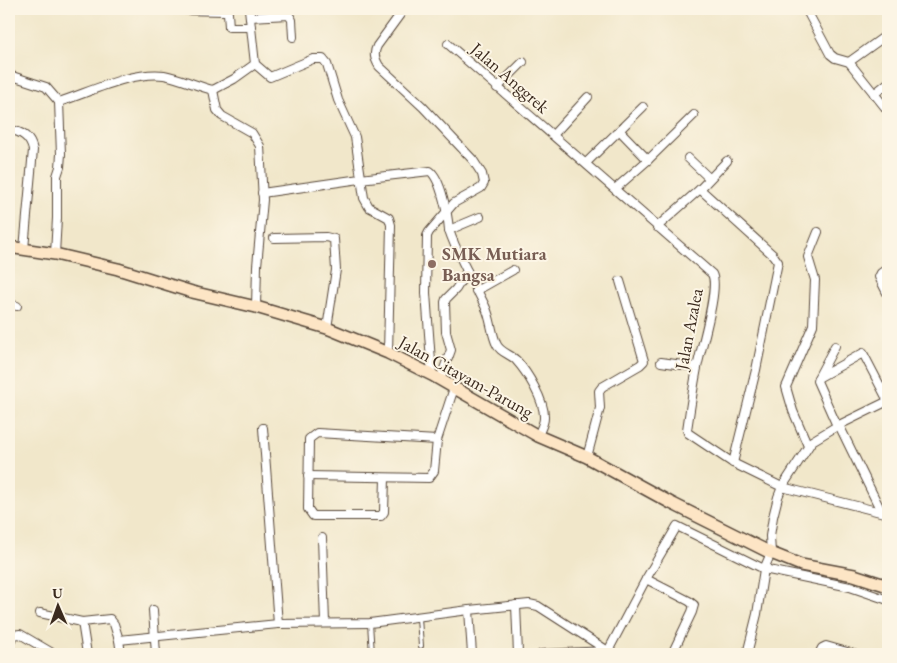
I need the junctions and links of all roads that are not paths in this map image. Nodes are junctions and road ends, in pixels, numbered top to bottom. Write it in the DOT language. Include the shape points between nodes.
graph roads {
  1 [pos="404,9"];
  2 [pos="806,9"];
  3 [pos="183,10"];
  4 [pos="250,13"];
  5 [pos="250,27"];
  6 [pos="888,34"];
  7 [pos="293,37"];
  8 [pos="448,44"];
  9 [pos="523,62"];
  10 [pos="849,62"];
  11 [pos="254,64"];
  12 [pos="9,75"];
  13 [pos="888,83"];
  14 [pos="497,88"];
  15 [pos="213,90"];
  16 [pos="874,94"];
  17 [pos="588,97"];
  18 [pos="59,102"];
  19 [pos="643,107"];
  20 [pos="888,111"];
  21 [pos="694,115"];
  22 [pos="9,130"];
  23 [pos="620,131"];
  24 [pos="553,135"];
  25 [pos="688,158"];
  26 [pos="648,160"];
  27 [pos="727,161"];
  28 [pos="586,163"];
  29 [pos="709,178"];
  30 [pos="360,179"];
  31 [pos="615,189"];
  32 [pos="700,189"];
  33 [pos="262,193"];
  34 [pos="446,211"];
  35 [pos="480,217"];
  36 [pos="657,227"];
  37 [pos="449,230"];
  38 [pos="818,232"];
  39 [pos="274,238"];
  40 [pos="9,248"];
  41 [pos="24,249"];
  42 [pos="55,254"];
  43 [pos="888,268"];
  44 [pos="513,270"];
  45 [pos="467,271"];
  46 [pos="620,281"];
  47 [pos="476,291"];
  48 [pos="888,295"];
  49 [pos="256,307"];
  50 [pos="327,328"];
  51 [pos="835,346"];
  52 [pos="388,353"];
  53 [pos="661,362"];
  54 [pos="697,366"];
  55 [pos="436,377"];
  56 [pos="818,378"];
  57 [pos="454,388"];
  58 [pos="888,401"];
  59 [pos="838,425"];
  60 [pos="263,428"];
  61 [pos="538,436"];
  62 [pos="437,440"];
  63 [pos="808,446"];
  64 [pos="587,457"];
  65 [pos="733,463"];
  66 [pos="308,476"];
  67 [pos="385,478"];
  68 [pos="782,487"];
  69 [pos="885,513"];
  70 [pos="322,538"];
  71 [pos="771,553"];
  72 [pos="764,569"];
  73 [pos="646,579"];
  74 [pos="888,586"];
  75 [pos="888,600"];
  76 [pos="516,605"];
  77 [pos="153,610"];
  78 [pos="469,610"];
  79 [pos="40,612"];
  80 [pos="419,618"];
  81 [pos="82,622"];
  82 [pos="325,623"];
  83 [pos="370,623"];
  84 [pos="278,624"];
  85 [pos="155,637"];
  86 [pos="118,640"];
  87 [pos="9,644"];
  88 [pos="421,646"];
  89 [pos="611,653"];
  90 [pos="54,654"];
  91 [pos="87,654"];
  92 [pos="121,654"];
  93 [pos="156,654"];
  94 [pos="372,654"];
  95 [pos="472,654"];
  96 [pos="518,654"];
  97 [pos="541,654"];
  98 [pos="672,654"];
  99 [pos="747,654"];
  100 [pos="819,654"];
  101 [pos="854,654"];
  1 -- 34 [label="street" via="374,52 379,66 473,160 483,177 481,188"];
  2 -- 10 [label="street" via="830,54"];
  3 -- 5 [label="street" via="225,11 229,26"];
  4 -- 5 [label="street"];
  4 -- 7 [label="street" via="289,15"];
  5 -- 11 [label="street"];
  6 -- 10 [label="street"];
  8 -- 14 [label="street, Jalan Anggrek"];
  9 -- 14 [label="street"];
  10 -- 16 [label="street"];
  11 -- 15 [label="street" via="234,80"];
  11 -- 30 [label="street" via="270,77 313,59 325,61 355,137"];
  12 -- 18 [label="street" via="46,87"];
  13 -- 16 [label="street"];
  14 -- 24 [label="street, Jalan Anggrek"];
  15 -- 18 [label="street" via="173,77 146,74"];
  15 -- 33 [label="street" via="217,110 222,116 252,133 260,146"];
  16 -- 20 [label="street"];
  17 -- 24 [label="street"];
  18 -- 42 [label="street" via="61,154 57,176"];
  19 -- 23 [label="street"];
  21 -- 26 [label="street"];
  22 -- 41 [label="street" via="26,137 33,150"];
  23 -- 26 [label="street"];
  23 -- 28 [label="street"];
  24 -- 28 [label="street, Jalan Azalea"];
  25 -- 29 [label="street"];
  26 -- 31 [label="street"];
  27 -- 29 [label="street"];
  28 -- 31 [label="street, Jalan Azalea"];
  29 -- 32 [label="street"];
  30 -- 33 [label="street"];
  30 -- 34 [label="street" via="430,171 435,175"];
  30 -- 52 [label="street" via="369,207 389,218 391,225"];
  31 -- 36 [label="street, Jalan Azalea"];
  32 -- 36 [label="street"];
  32 -- 65 [label="street" via="778,262"];
  33 -- 49 [label="street"];
  34 -- 37 [label="street"];
  34 -- 55 [label="street" via="429,232 426,248 426,293"];
  35 -- 37 [label="street"];
  36 -- 54 [label="street, Jalan Azalea" via="714,277"];
  37 -- 45 [label="street"];
  38 -- 63 [label="street" via="808,257 815,280 814,325 786,387"];
  39 -- 50 [label="street" via="334,239 336,270"];
  40 -- 41 [label="main road, Jalan Citayam-Parung"];
  41 -- 42 [label="main road, Jalan Citayam-Parung"];
  42 -- 49 [label="main road, Jalan Citayam-Parung"];
  43 -- 48 [label="street" via="879,277"];
  44 -- 47 [label="street"];
  45 -- 47 [label="street"];
  45 -- 55 [label="street" via="445,302 446,332 451,350"];
  46 -- 64 [label="street" via="644,361 599,391 600,408"];
  47 -- 61 [label="street" via="486,307 496,344 516,360 540,399 544,417"];
  49 -- 50 [label="main road, Jalan Citayam-Parung"];
  50 -- 52 [label="main road, Jalan Citayam-Parung"];
  51 -- 56 [label="street"];
  52 -- 55 [label="main road, Jalan Citayam-Parung"];
  53 -- 54 [label="street"];
  54 -- 65 [label="street, Jalan Azalea" via="687,431"];
  55 -- 57 [label="main road, Jalan Citayam-Parung"];
  56 -- 58 [label="street" via="864,353"];
  56 -- 59 [label="street"];
  57 -- 61 [label="main road, Jalan Citayam-Parung"];
  57 -- 62 [label="street"];
  58 -- 59 [label="street"];
  59 -- 63 [label="street"];
  59 -- 69 [label="street"];
  60 -- 84 [label="street"];
  61 -- 64 [label="main road, Jalan Citayam-Parung"];
  62 -- 66 [label="street" via="317,434 308,443"];
  62 -- 67 [label="street" via="431,476"];
  63 -- 68 [label="street"];
  64 -- 71 [label="main road, Jalan Citayam-Parung"];
  65 -- 68 [label="street, Jalan Azalea"];
  66 -- 67 [label="street"];
  66 -- 67 [label="street" via="308,509 316,516 381,516 384,512"];
  68 -- 69 [label="street, Jalan Azalea"];
  68 -- 71 [label="street" via="773,517"];
  70 -- 82 [label="street"];
  71 -- 72 [label="street"];
  71 -- 74 [label="main road, Jalan Citayam-Parung" via="801,565 854,575"];
  72 -- 73 [label="street" via="677,526"];
  72 -- 75 [label="street" via="850,587"];
  72 -- 99 [label="street" via="758,614"];
  73 -- 89 [label="street"];
  73 -- 98 [label="street" via="694,605"];
  76 -- 78 [label="street"];
  76 -- 89 [label="street" via="538,606"];
  76 -- 96 [label="street"];
  77 -- 85 [label="street"];
  78 -- 80 [label="street"];
  78 -- 95 [label="street"];
  79 -- 81 [label="street"];
  80 -- 83 [label="street"];
  80 -- 88 [label="lane"];
  81 -- 86 [label="street" via="110,618"];
  81 -- 91 [label="street"];
  82 -- 83 [label="street"];
  82 -- 84 [label="street"];
  83 -- 94 [label="lane"];
  84 -- 85 [label="street"];
  85 -- 86 [label="street"];
  85 -- 93 [label="street"];
  86 -- 92 [label="street"];
  87 -- 90 [label="street" via="13,635 20,634"];
  89 -- 97 [label="street"];
  100 -- 101 [label="street" via="824,646"];
}
